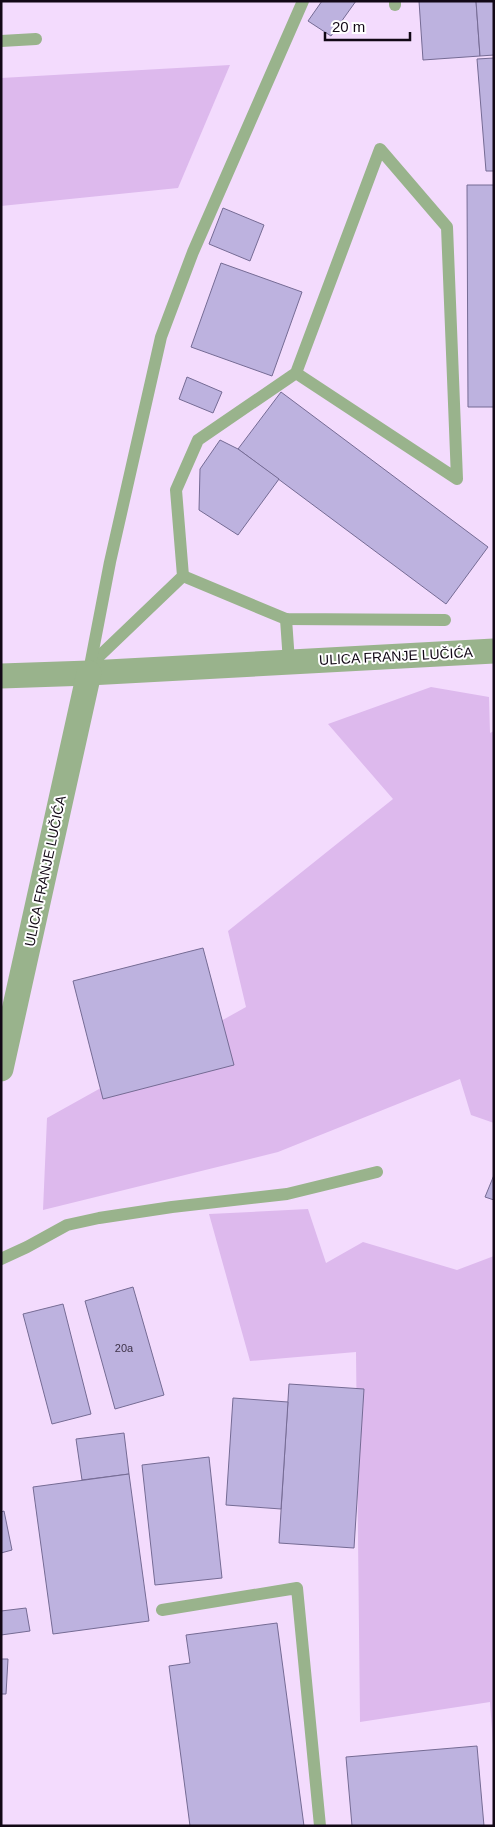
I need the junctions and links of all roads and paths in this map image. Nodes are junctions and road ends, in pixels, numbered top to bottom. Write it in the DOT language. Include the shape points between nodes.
graph roads {
  1 [pos="303,1"];
  2 [pos="36,39"];
  3 [pos="1,41"];
  4 [pos="296,373"];
  5 [pos="183,576"];
  6 [pos="286,619"];
  7 [pos="445,620"];
  8 [pos="494,651"];
  9 [pos="289,662"];
  10 [pos="90,669"];
  11 [pos="1,676"];
  12 [pos="1,1069"];
  13 [pos="377,1172"];
  14 [pos="1,1259"];
  15 [pos="162,1610"];
  16 [pos="320,1826"];
  1 -- 10 [label="lane" via="193,252 161,336 110,562"];
  2 -- 3 [label="lane"];
  4 -- 4 [label="lane" via="366,186 380,149 447,227 457,479"];
  4 -- 5 [label="lane" via="198,440 176,490"];
  5 -- 6 [label="lane"];
  5 -- 10 [label="lane"];
  6 -- 7 [label="lane"];
  6 -- 9 [label="lane"];
  8 -- 9 [label="street, ULICA FRANJE LUČIĆA"];
  9 -- 10 [label="street, ULICA FRANJE LUČIĆA"];
  10 -- 11 [label="street, ULICA FRANJE LUČIĆA"];
  10 -- 12 [label="street, ULICA FRANJE LUČIĆA"];
  13 -- 14 [label="lane" via="287,1194 83,1221 67,1225"];
  15 -- 16 [label="lane" via="297,1588"];
}
